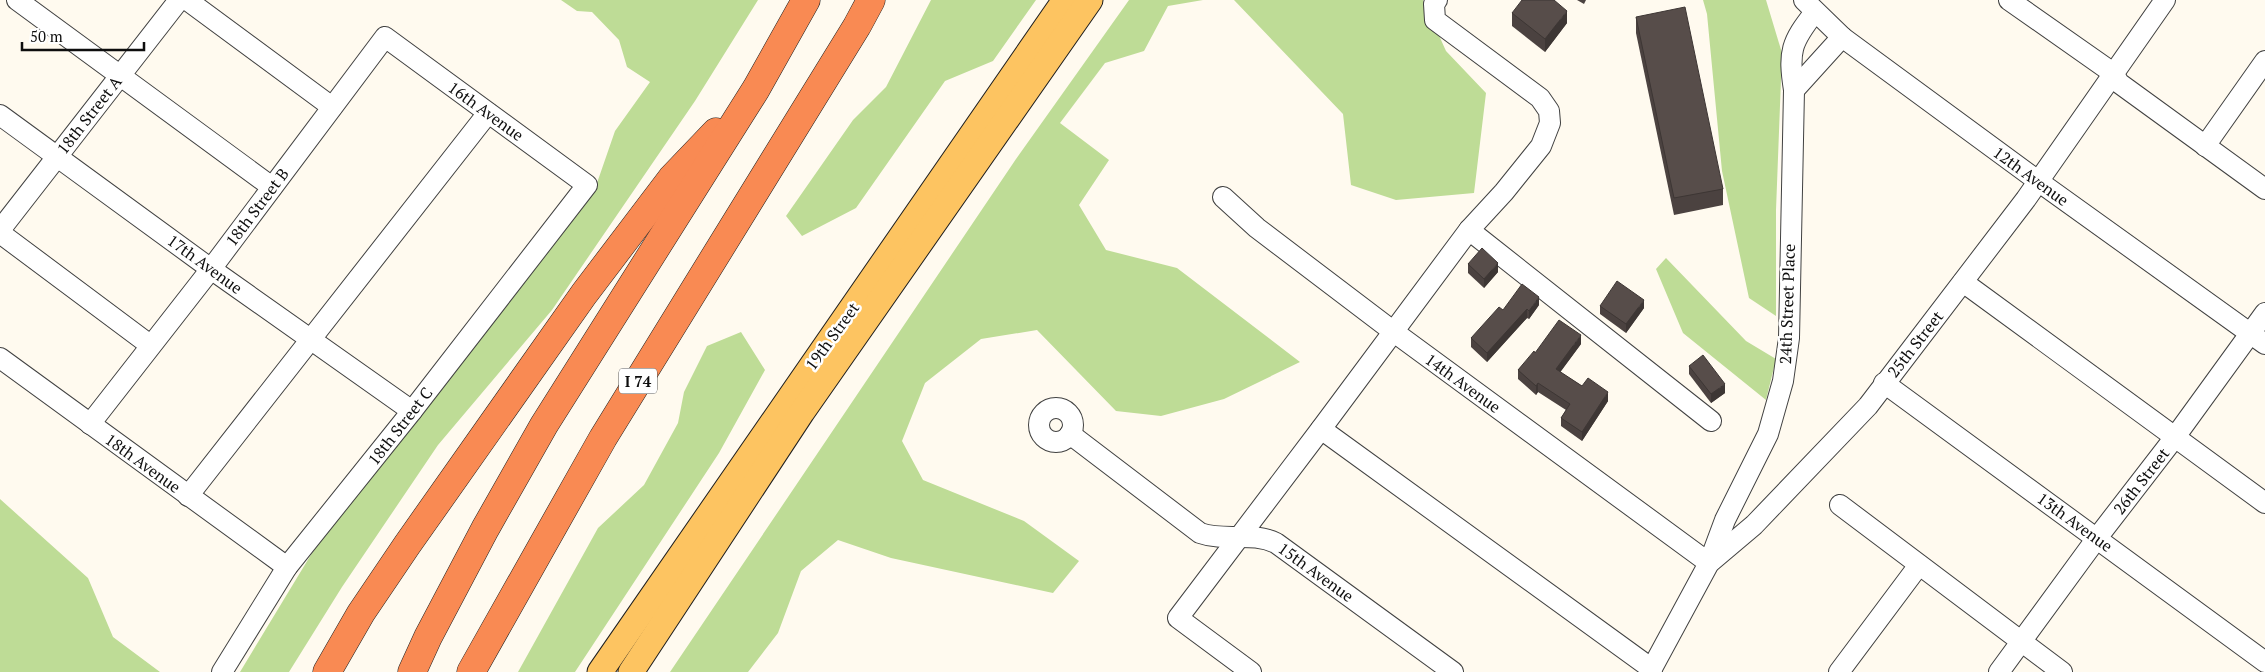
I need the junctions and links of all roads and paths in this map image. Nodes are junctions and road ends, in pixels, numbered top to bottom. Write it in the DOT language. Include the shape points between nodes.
graph roads {
  1 [pos="17,0"];
  2 [pos="179,0"];
  3 [pos="187,0"];
  4 [pos="806,0"];
  5 [pos="871,0"];
  6 [pos="1065,0"];
  7 [pos="1090,0"];
  8 [pos="1437,0"];
  9 [pos="2165,0"];
  10 [pos="2015,2"];
  11 [pos="1809,6"];
  12 [pos="385,37"];
  13 [pos="1842,37"];
  14 [pos="2265,61"];
  15 [pos="2113,73"];
  16 [pos="121,74"];
  17 [pos="756,89"];
  18 [pos="1794,90"];
  19 [pos="332,107"];
  20 [pos="488,113"];
  21 [pos="0,114"];
  22 [pos="2205,146"];
  23 [pos="57,156"];
  24 [pos="2038,181"];
  25 [pos="587,185"];
  26 [pos="272,186"];
  27 [pos="2265,189"];
  28 [pos="1222,197"];
  29 [pos="0,230"];
  30 [pos="1469,230"];
  31 [pos="0,234"];
  32 [pos="211,269"];
  33 [pos="1964,282"];
  34 [pos="2265,313"];
  35 [pos="1394,332"];
  36 [pos="2258,338"];
  37 [pos="311,340"];
  38 [pos="150,345"];
  39 [pos="0,358"];
  40 [pos="1884,383"];
  41 [pos="412,411"];
  42 [pos="1711,421"];
  43 [pos="90,424"];
  44 [pos="1322,429"];
  45 [pos="1070,434"];
  46 [pos="2175,437"];
  47 [pos="188,496"];
  48 [pos="2265,504"];
  49 [pos="1840,505"];
  50 [pos="1240,537"];
  51 [pos="2096,538"];
  52 [pos="1709,563"];
  53 [pos="1919,565"];
  54 [pos="287,567"];
  55 [pos="2021,642"];
  56 [pos="2265,662"];
  57 [pos="1651,671"];
  58 [pos="222,672"];
  59 [pos="327,672"];
  60 [pos="412,672"];
  61 [pos="471,672"];
  62 [pos="600,672"];
  63 [pos="631,672"];
  64 [pos="1251,672"];
  65 [pos="1453,672"];
  66 [pos="1838,672"];
  67 [pos="1999,672"];
  68 [pos="2062,672"];
  1 -- 16 [label="street"];
  2 -- 16 [label="street, 18th Street A"];
  3 -- 19 [label="street"];
  4 -- 17 [label="highway"];
  5 -- 61 [label="highway, I 74" via="602,438"];
  6 -- 62 [label="main road, 19th Street"];
  7 -- 63 [label="main road, 19th Street" via="802,412"];
  8 -- 30 [label="street" via="1434,4 1435,20 1540,98 1549,111 1550,123 1541,146"];
  9 -- 15 [label="street, 25th Street"];
  10 -- 15 [label="street"];
  11 -- 13 [label="street, 12th Avenue"];
  11 -- 18 [label="street, 24th Street Place" via="1790,62"];
  12 -- 19 [label="street, 18th Street B"];
  12 -- 20 [label="street, 16th Avenue"];
  13 -- 18 [label="street"];
  13 -- 24 [label="street, 12th Avenue"];
  14 -- 22 [label="street"];
  15 -- 22 [label="street" via="2118,83"];
  15 -- 24 [label="street, 25th Street"];
  16 -- 23 [label="street, 18th Street A"];
  16 -- 26 [label="street"];
  17 -- 59 [label="highway" via="672,178 584,294 407,545 361,613"];
  17 -- 60 [label="highway" via="544,425"];
  18 -- 52 [label="street, 24th Street Place" via="1789,338 1783,381 1768,434 1724,520"];
  19 -- 26 [label="street, 18th Street B"];
  20 -- 25 [label="street, 16th Avenue"];
  20 -- 37 [label="street"];
  21 -- 23 [label="street, 17th Avenue"];
  22 -- 27 [label="street"];
  23 -- 29 [label="street, 18th Street A"];
  23 -- 32 [label="street, 17th Avenue"];
  24 -- 33 [label="street, 25th Street"];
  24 -- 36 [label="street, 12th Avenue"];
  25 -- 41 [label="street, 18th Street C"];
  26 -- 32 [label="street, 18th Street B"];
  28 -- 35 [label="street, 14th Avenue" via="1257,228"];
  30 -- 35 [label="street"];
  30 -- 42 [label="street"];
  31 -- 38 [label="street"];
  32 -- 37 [label="street, 17th Avenue"];
  32 -- 38 [label="street, 18th Street B"];
  33 -- 40 [label="street, 25th Street"];
  33 -- 46 [label="street"];
  34 -- 36 [label="street, 26th Street"];
  35 -- 44 [label="street"];
  35 -- 52 [label="street, 14th Avenue"];
  36 -- 46 [label="street, 26th Street"];
  37 -- 41 [label="street, 17th Avenue"];
  37 -- 47 [label="street"];
  38 -- 43 [label="street, 18th Street B"];
  39 -- 43 [label="street, 18th Avenue"];
  40 -- 51 [label="street, 13th Avenue"];
  40 -- 52 [label="street, 25th Street" via="1868,406 1792,486 1754,525"];
  41 -- 54 [label="street, 18th Street C"];
  43 -- 47 [label="street, 18th Avenue"];
  44 -- 50 [label="street"];
  44 -- 57 [label="street"];
  45 -- 50 [label="street, 15th Avenue" via="1200,533"];
  46 -- 48 [label="street"];
  46 -- 51 [label="street, 26th Street"];
  47 -- 54 [label="street, 18th Avenue"];
  49 -- 53 [label="street"];
  50 -- 64 [label="street" via="1178,618"];
  50 -- 65 [label="street, 15th Avenue" via="1266,538 1276,543"];
  51 -- 55 [label="street, 26th Street"];
  51 -- 56 [label="street, 13th Avenue"];
  52 -- 57 [label="street, 25th Street"];
  53 -- 55 [label="street"];
  53 -- 66 [label="street"];
  54 -- 58 [label="street, 18th Street C"];
  55 -- 67 [label="street, 26th Street"];
  55 -- 68 [label="street"];
}
